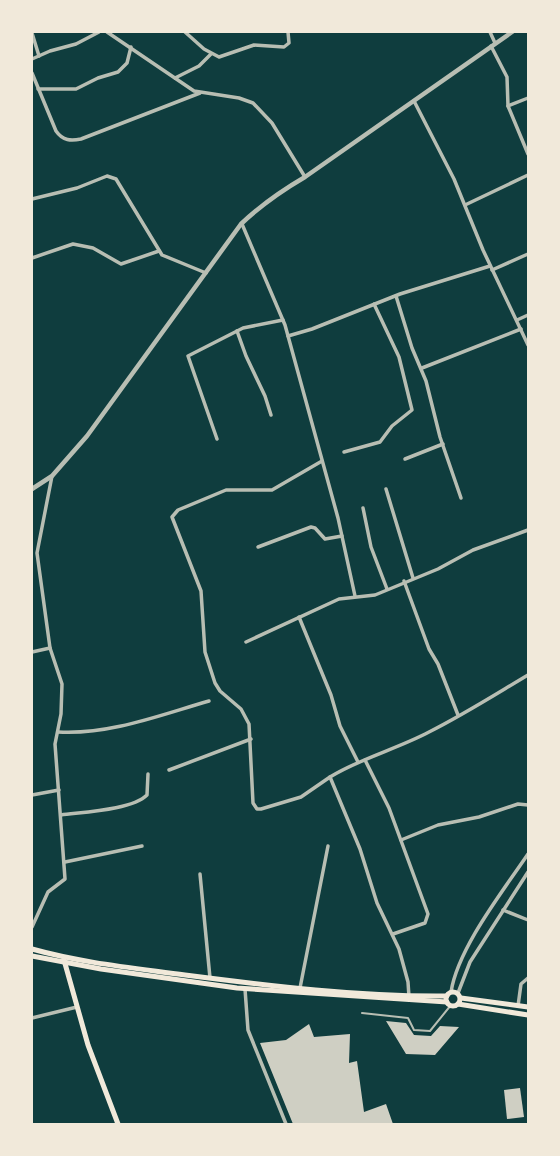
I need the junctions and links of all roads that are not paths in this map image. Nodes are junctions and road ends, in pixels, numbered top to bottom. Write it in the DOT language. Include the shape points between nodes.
graph roads {
  1 [pos="99,32"];
  2 [pos="107,32"];
  3 [pos="185,32"];
  4 [pos="288,32"];
  5 [pos="490,32"];
  6 [pos="512,32"];
  7 [pos="32,33"];
  8 [pos="493,45"];
  9 [pos="131,47"];
  10 [pos="211,54"];
  11 [pos="39,55"];
  12 [pos="32,59"];
  13 [pos="32,73"];
  14 [pos="174,78"];
  15 [pos="38,89"];
  16 [pos="201,93"];
  17 [pos="528,98"];
  18 [pos="413,99"];
  19 [pos="508,106"];
  20 [pos="528,154"];
  21 [pos="528,175"];
  22 [pos="305,177"];
  23 [pos="32,199"];
  24 [pos="465,205"];
  25 [pos="242,224"];
  26 [pos="159,251"];
  27 [pos="528,254"];
  28 [pos="32,258"];
  29 [pos="491,268"];
  30 [pos="206,273"];
  31 [pos="396,296"];
  32 [pos="374,304"];
  33 [pos="528,314"];
  34 [pos="283,320"];
  35 [pos="517,320"];
  36 [pos="521,329"];
  37 [pos="237,331"];
  38 [pos="288,335"];
  39 [pos="528,345"];
  40 [pos="422,369"];
  41 [pos="271,415"];
  42 [pos="217,439"];
  43 [pos="443,444"];
  44 [pos="344,452"];
  45 [pos="405,459"];
  46 [pos="322,461"];
  47 [pos="52,476"];
  48 [pos="32,489"];
  49 [pos="386,489"];
  50 [pos="461,498"];
  51 [pos="363,508"];
  52 [pos="528,530"];
  53 [pos="342,536"];
  54 [pos="258,547"];
  55 [pos="413,578"];
  56 [pos="404,581"];
  57 [pos="387,589"];
  58 [pos="355,596"];
  59 [pos="299,617"];
  60 [pos="246,642"];
  61 [pos="50,648"];
  62 [pos="32,652"];
  63 [pos="528,675"];
  64 [pos="209,701"];
  65 [pos="458,715"];
  66 [pos="57,732"];
  67 [pos="251,739"];
  68 [pos="365,760"];
  69 [pos="358,762"];
  70 [pos="169,770"];
  71 [pos="148,774"];
  72 [pos="330,778"];
  73 [pos="59,790"];
  74 [pos="32,795"];
  75 [pos="528,805"];
  76 [pos="61,815"];
  77 [pos="401,840"];
  78 [pos="142,845"];
  79 [pos="328,846"];
  80 [pos="528,854"];
  81 [pos="65,862"];
  82 [pos="528,872"];
  83 [pos="200,874"];
  84 [pos="503,910"];
  85 [pos="528,920"];
  86 [pos="32,927"];
  87 [pos="393,934"];
  88 [pos="32,949"];
  89 [pos="32,956"];
  90 [pos="64,960"];
  91 [pos="210,978"];
  92 [pos="528,978"];
  93 [pos="300,988"];
  94 [pos="245,989"];
  95 [pos="409,998"];
  96 [pos="453,999"];
  97 [pos="518,1006"];
  98 [pos="77,1007"];
  99 [pos="528,1007"];
  100 [pos="362,1013"];
  101 [pos="528,1015"];
  102 [pos="32,1018"];
  103 [pos="118,1125"];
  104 [pos="286,1125"];
  1 -- 11 [label="street"];
  2 -- 9 [label="street"];
  3 -- 10 [label="street"];
  4 -- 10 [label="street" via="289,43 284,47 254,45 223,57"];
  5 -- 8 [label="street"];
  6 -- 8 [label="street"];
  7 -- 11 [label="street"];
  8 -- 18 [label="street"];
  8 -- 19 [label="street" via="507,77"];
  9 -- 14 [label="street"];
  9 -- 15 [label="street" via="127,63 118,72 76,89"];
  10 -- 14 [label="street" via="199,66"];
  11 -- 12 [label="street"];
  13 -- 15 [label="street"];
  14 -- 16 [label="street"];
  15 -- 16 [label="street" via="59,135 74,141"];
  16 -- 22 [label="street" via="253,103 272,123"];
  17 -- 19 [label="street"];
  18 -- 22 [label="street"];
  18 -- 24 [label="street"];
  19 -- 20 [label="street"];
  21 -- 24 [label="street"];
  22 -- 25 [label="street" via="273,196"];
  23 -- 26 [label="street" via="112,176"];
  24 -- 29 [label="street"];
  25 -- 30 [label="street"];
  25 -- 34 [label="street"];
  26 -- 28 [label="street" via="121,264 93,248 73,244"];
  26 -- 30 [label="street"];
  27 -- 29 [label="street"];
  29 -- 31 [label="street"];
  29 -- 35 [label="street"];
  30 -- 47 [label="street" via="87,436"];
  31 -- 32 [label="street"];
  31 -- 40 [label="street"];
  32 -- 38 [label="street"];
  32 -- 44 [label="street" via="399,357 412,410 380,442"];
  33 -- 35 [label="street"];
  34 -- 37 [label="street"];
  34 -- 38 [label="street"];
  35 -- 36 [label="street"];
  36 -- 39 [label="street"];
  36 -- 40 [label="street"];
  37 -- 41 [label="street"];
  37 -- 42 [label="street" via="188,356"];
  38 -- 46 [label="street"];
  40 -- 43 [label="street"];
  43 -- 45 [label="street"];
  43 -- 50 [label="street"];
  46 -- 53 [label="street"];
  46 -- 67 [label="street" via="272,490 226,489 173,514 201,591 205,652 215,683 246,716"];
  47 -- 48 [label="street"];
  47 -- 61 [label="street" via="37,554"];
  49 -- 55 [label="street"];
  51 -- 57 [label="street"];
  52 -- 55 [label="street"];
  53 -- 54 [label="street" via="326,539 311,527"];
  53 -- 58 [label="street"];
  55 -- 56 [label="street"];
  56 -- 57 [label="street"];
  56 -- 65 [label="street"];
  57 -- 58 [label="street" via="368,597"];
  58 -- 59 [label="street"];
  59 -- 60 [label="street"];
  59 -- 69 [label="street"];
  61 -- 62 [label="street"];
  61 -- 66 [label="street" via="62,684"];
  63 -- 65 [label="street"];
  64 -- 66 [label="street" via="109,729"];
  65 -- 68 [label="street"];
  66 -- 73 [label="street"];
  67 -- 70 [label="street"];
  67 -- 72 [label="street" via="257,809 300,797"];
  68 -- 69 [label="street"];
  68 -- 77 [label="street"];
  69 -- 72 [label="street"];
  71 -- 76 [label="street" via="147,794 141,800"];
  72 -- 87 [label="street"];
  73 -- 74 [label="street"];
  73 -- 76 [label="street"];
  75 -- 77 [label="street" via="438,825"];
  76 -- 81 [label="street"];
  77 -- 87 [label="street" via="428,918"];
  78 -- 81 [label="street"];
  79 -- 93 [label="street"];
  80 -- 96 [label="street" via="458,969"];
  81 -- 86 [label="street" via="65,879 48,892"];
  82 -- 84 [label="street"];
  83 -- 91 [label="street"];
  84 -- 85 [label="street"];
  84 -- 96 [label="street"];
  87 -- 95 [label="street"];
  88 -- 90 [label="main road"];
  89 -- 90 [label="main road"];
  90 -- 91 [label="main road"];
  90 -- 94 [label="main road"];
  90 -- 98 [label="main road"];
  91 -- 93 [label="main road"];
  92 -- 97 [label="street" via="521,984"];
  93 -- 95 [label="main road"];
  94 -- 95 [label="main road"];
  94 -- 104 [label="street" via="248,1030"];
  95 -- 96 [label="main road"];
  96 -- 97 [label="main road"];
  96 -- 100 [label="lane" via="430,1031 414,1030 408,1018"];
  96 -- 101 [label="main road"];
  97 -- 99 [label="main road"];
  98 -- 102 [label="street"];
  98 -- 103 [label="main road"];
}
